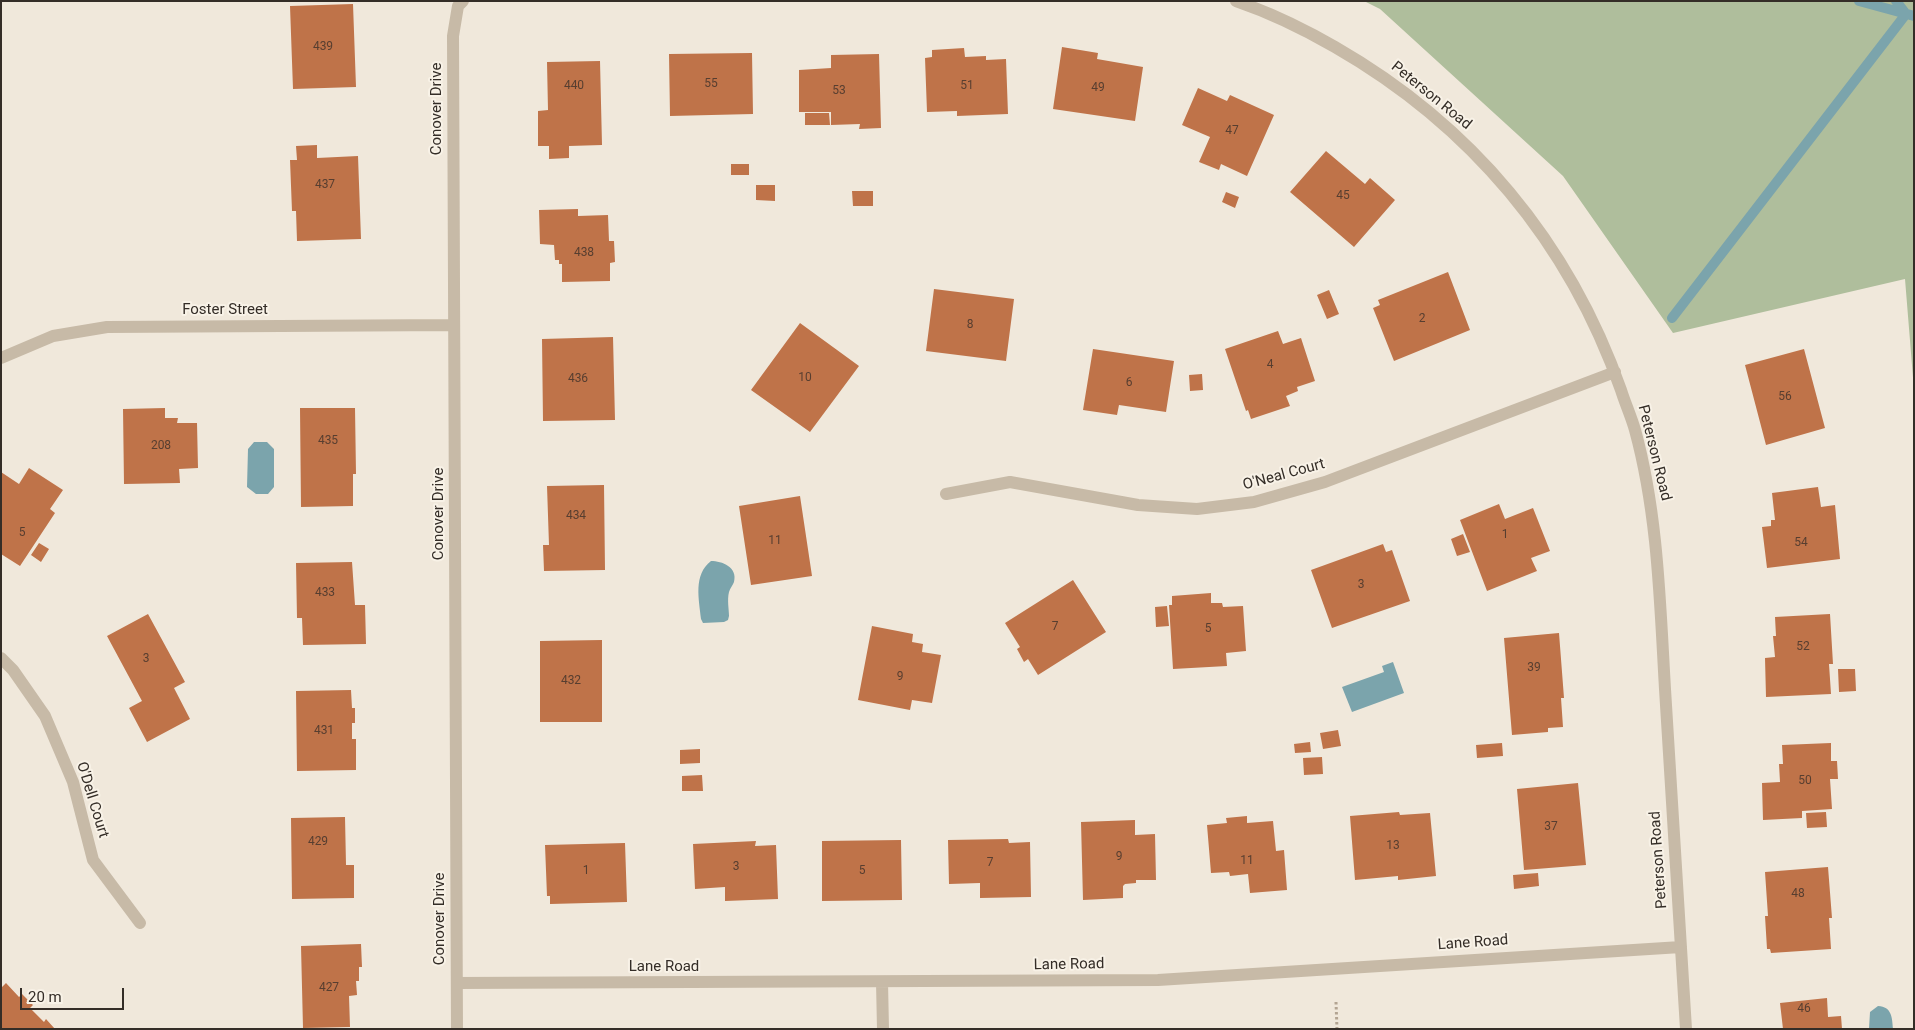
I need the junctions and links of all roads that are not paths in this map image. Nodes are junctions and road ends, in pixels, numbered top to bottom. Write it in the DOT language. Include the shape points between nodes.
graph roads {
  1 [pos="462,1"];
  2 [pos="1236,1"];
  3 [pos="454,325"];
  4 [pos="1,358"];
  5 [pos="1614,372"];
  6 [pos="946,494"];
  7 [pos="1,658"];
  8 [pos="140,923"];
  9 [pos="1681,947"];
  10 [pos="882,982"];
  11 [pos="457,983"];
  12 [pos="457,1029"];
  13 [pos="883,1029"];
  14 [pos="1686,1029"];
  1 -- 3 [label="street, Conover Drive" via="458,6 453,36"];
  2 -- 5 [label="street, Peterson Road" via="1307,31 1372,69 1428,111 1476,154 1518,202 1556,255 1596,327"];
  3 -- 4 [label="street, Foster Street" via="107,327 53,336"];
  3 -- 11 [label="street, Conover Drive"];
  5 -- 6 [label="street, O'Neal Court" via="1325,482 1254,502 1197,509 1138,505 1010,482"];
  5 -- 9 [label="street, Peterson Road" via="1635,430 1652,511"];
  7 -- 8 [label="street, O'Dell Court" via="45,716 73,782 93,860"];
  9 -- 10 [label="street, Lane Road" via="1158,980"];
  9 -- 14 [label="street, Peterson Road"];
  10 -- 11 [label="street, Lane Road"];
  10 -- 13 [label="street"];
  11 -- 12 [label="street, Conover Drive"];
}
